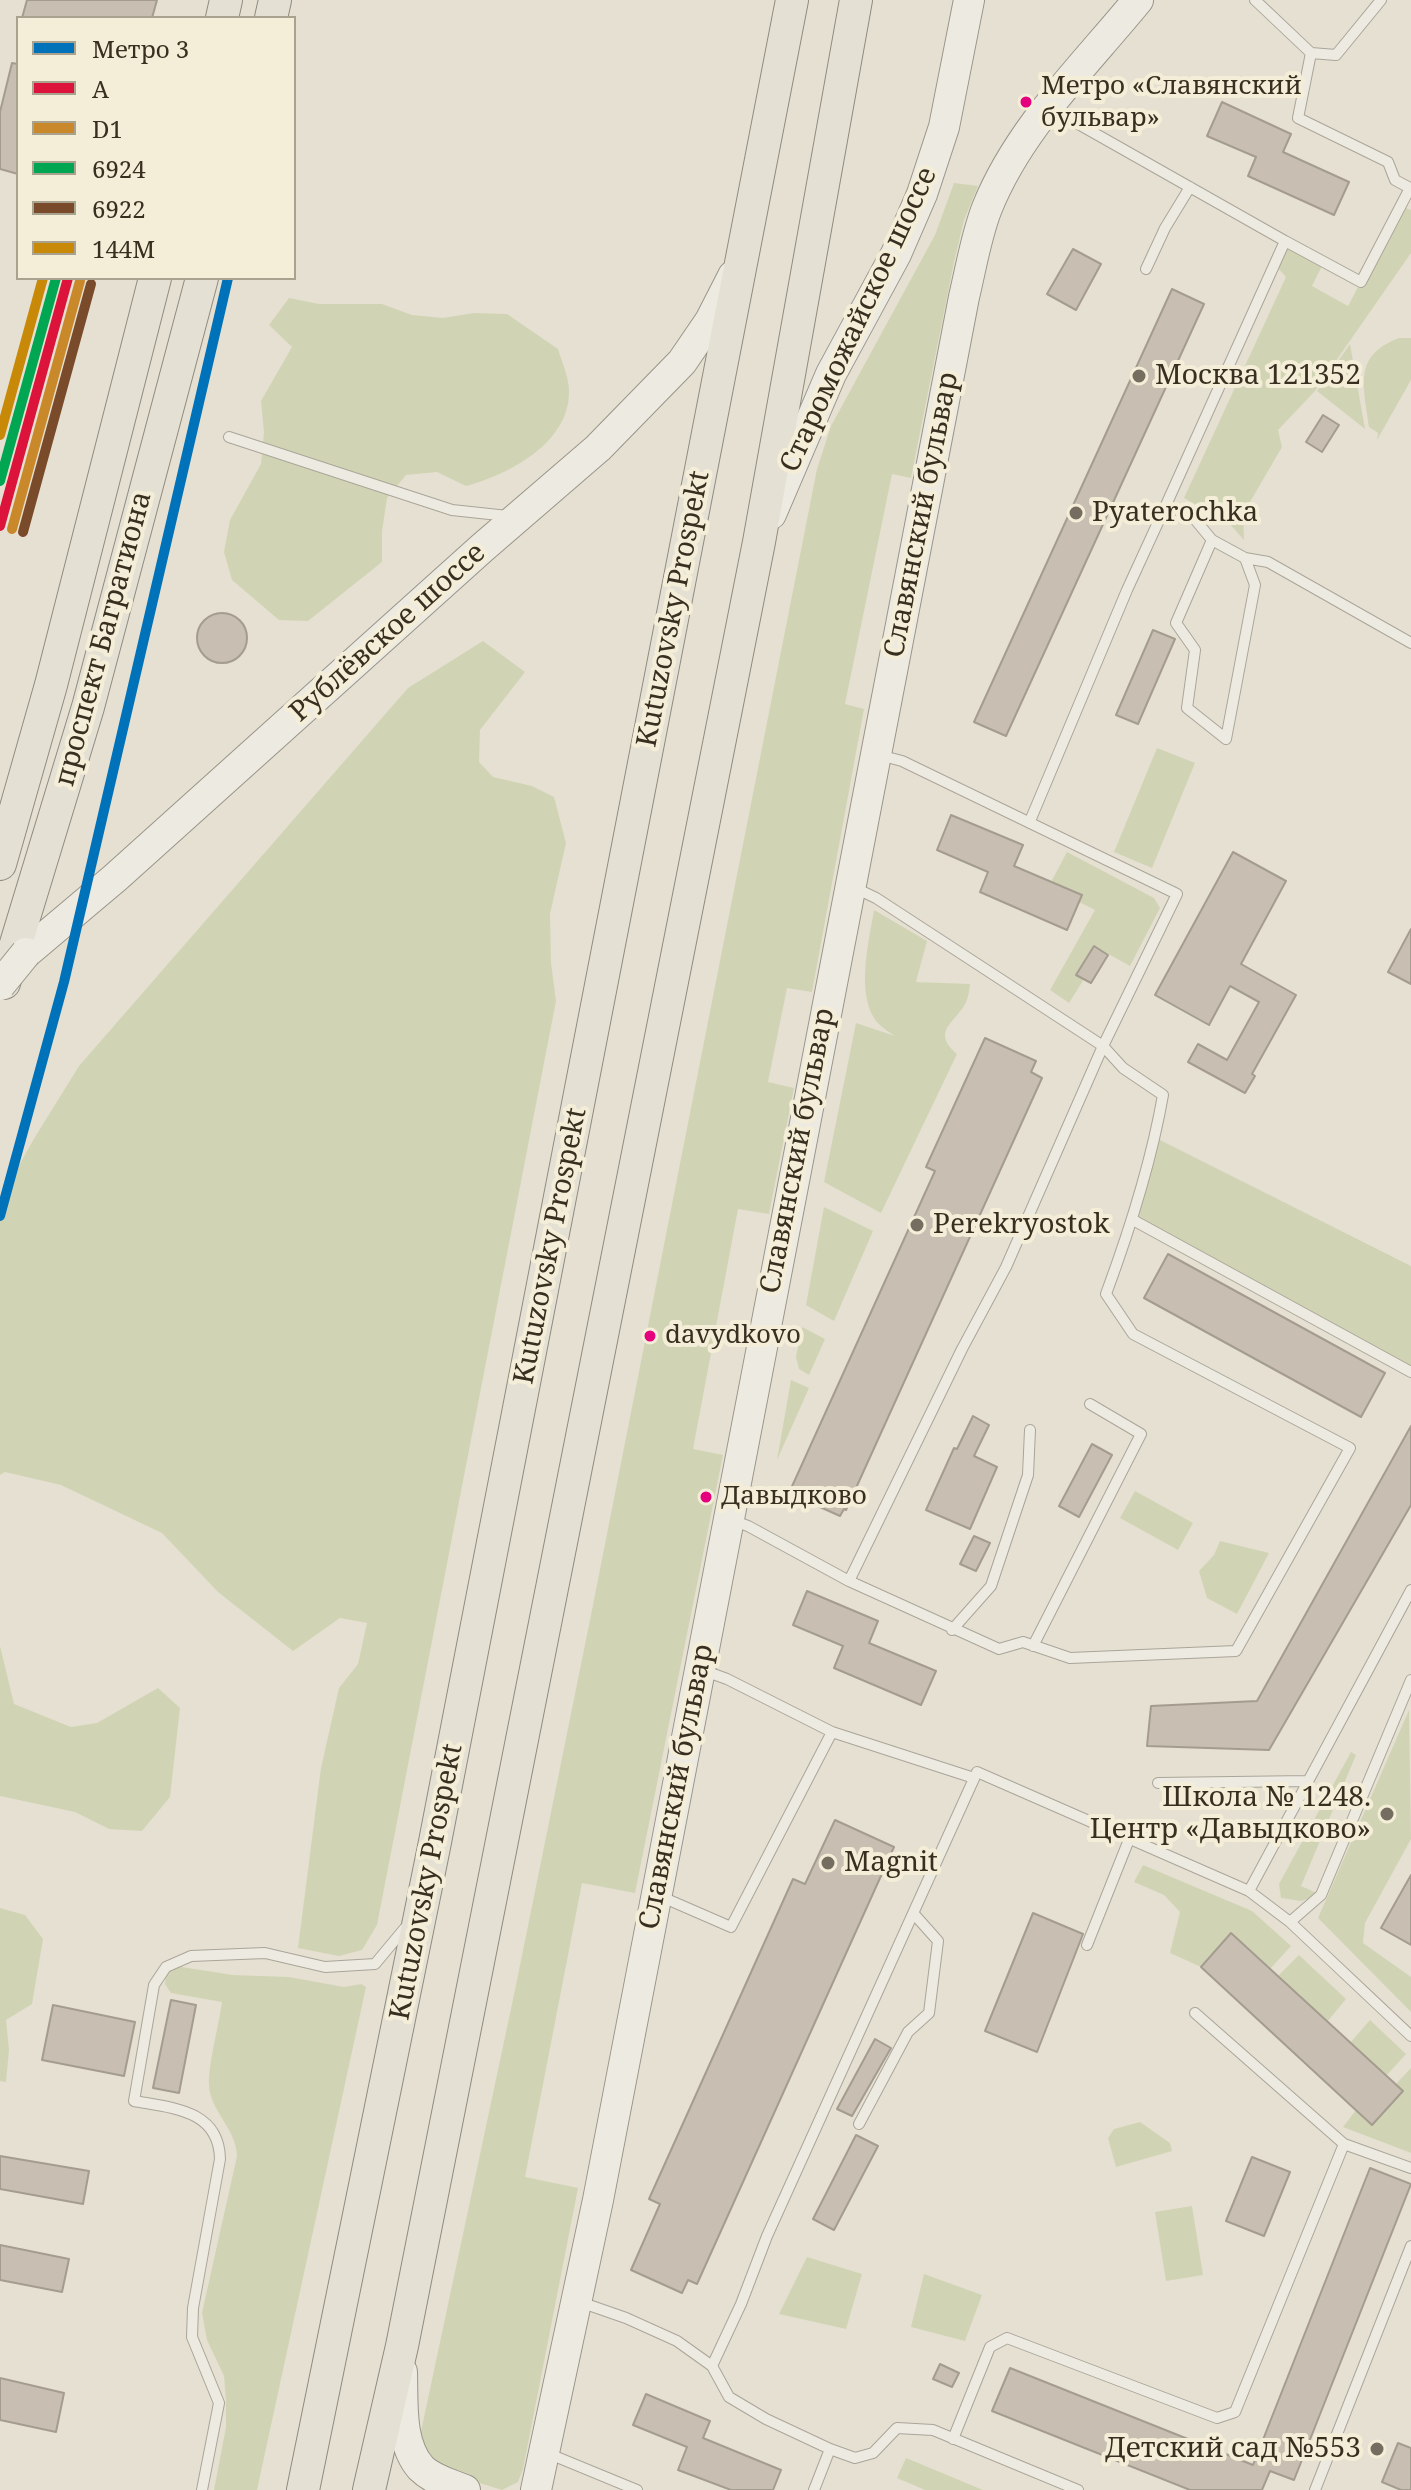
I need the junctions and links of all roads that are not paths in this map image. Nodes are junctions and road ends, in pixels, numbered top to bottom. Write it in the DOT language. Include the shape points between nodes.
graph roads {
  1 [pos="792,0"];
  2 [pos="856,0"];
  3 [pos="969,0"];
  4 [pos="1138,0"];
  5 [pos="1255,0"];
  6 [pos="1381,0"];
  7 [pos="1311,53"];
  8 [pos="1049,108"];
  9 [pos="1190,187"];
  10 [pos="1285,241"];
  11 [pos="741,260"];
  12 [pos="1146,269"];
  13 [pos="154,280"];
  14 [pos="201,280"];
  15 [pos="229,437"];
  16 [pos="1166,505"];
  17 [pos="518,517"];
  18 [pos="1212,540"];
  19 [pos="759,542"];
  20 [pos="1245,558"];
  21 [pos="1411,643"];
  22 [pos="875,754"];
  23 [pos="1030,821"];
  24 [pos="0,864"];
  25 [pos="849,885"];
  26 [pos="26,953"];
  27 [pos="0,976"];
  28 [pos="0,985"];
  29 [pos="0,998"];
  30 [pos="1103,1046"];
  31 [pos="1133,1220"];
  32 [pos="1411,1372"];
  33 [pos="1090,1404"];
  34 [pos="1030,1430"];
  35 [pos="729,1520"];
  36 [pos="849,1581"];
  37 [pos="1411,1590"];
  38 [pos="952,1630"];
  39 [pos="1033,1646"];
  40 [pos="699,1669"];
  41 [pos="1411,1680"];
  42 [pos="1407,1697"];
  43 [pos="832,1732"];
  44 [pos="974,1778"];
  45 [pos="1308,1781"];
  46 [pos="1158,1783"];
  47 [pos="1130,1837"];
  48 [pos="1249,1891"];
  49 [pos="656,1895"];
  50 [pos="425,1896"];
  51 [pos="914,1914"];
  52 [pos="1290,1922"];
  53 [pos="1087,1945"];
  54 [pos="1195,2013"];
  55 [pos="1411,2036"];
  56 [pos="859,2124"];
  57 [pos="1344,2144"];
  58 [pos="1411,2168"];
  59 [pos="1411,2246"];
  60 [pos="577,2301"];
  61 [pos="402,2346"];
  62 [pos="712,2366"];
  63 [pos="953,2439"];
  64 [pos="830,2449"];
  65 [pos="544,2453"];
  66 [pos="202,2490"];
  67 [pos="303,2490"];
  68 [pos="369,2490"];
  69 [pos="465,2490"];
  70 [pos="536,2490"];
  71 [pos="637,2490"];
  72 [pos="814,2490"];
  73 [pos="1078,2490"];
  74 [pos="1315,2490"];
  1 -- 11 [label="main road, Kutuzovsky Prospekt"];
  2 -- 19 [label="main road"];
  3 -- 19 [label="street, Староможайское шоссе" via="944,127 922,194 831,374"];
  4 -- 8 [label="street, Славянский бульвар"];
  5 -- 7 [label="lane"];
  6 -- 7 [label="lane" via="1336,55"];
  7 -- 10 [label="lane" via="1298,118 1388,162 1395,180 1410,188 1361,282"];
  8 -- 9 [label="lane"];
  8 -- 22 [label="street, Славянский бульвар" via="1005,169 979,234"];
  9 -- 10 [label="lane"];
  9 -- 12 [label="lane"];
  10 -- 16 [label="lane"];
  11 -- 17 [label="street, Рублёвское шоссе" via="682,362 598,448"];
  11 -- 50 [label="main road, Kutuzovsky Prospekt"];
  13 -- 24 [label="main road, проспект Багратиона"];
  14 -- 29 [label="main road, проспект Багратиона" via="88,707"];
  15 -- 17 [label="lane" via="452,510"];
  16 -- 18 [label="lane" via="1193,517"];
  16 -- 23 [label="lane"];
  17 -- 26 [label="street, Рублёвское шоссе"];
  18 -- 20 [label="lane"];
  18 -- 20 [label="lane" via="1176,623 1195,650 1187,708 1226,739 1255,585"];
  19 -- 61 [label="main road"];
  20 -- 21 [label="lane" via="1268,562"];
  22 -- 23 [label="lane" via="902,761"];
  22 -- 25 [label="street, Славянский бульвар"];
  23 -- 30 [label="lane" via="1177,894"];
  25 -- 30 [label="lane"];
  25 -- 35 [label="street, Славянский бульвар"];
  26 -- 27 [label="street, Рублёвское шоссе, bridge"];
  26 -- 28 [label="street, bridge"];
  30 -- 31 [label="lane" via="1123,1068 1163,1095"];
  30 -- 36 [label="lane" via="1006,1267"];
  31 -- 32 [label="lane"];
  31 -- 39 [label="lane" via="1106,1294 1133,1334 1350,1448 1236,1651 1070,1658"];
  33 -- 39 [label="lane" via="1141,1434"];
  34 -- 38 [label="lane" via="1028,1475 991,1586"];
  35 -- 36 [label="lane"];
  35 -- 40 [label="street, Славянский бульвар"];
  36 -- 38 [label="lane"];
  37 -- 45 [label="lane"];
  38 -- 39 [label="lane" via="999,1649 1023,1642"];
  40 -- 43 [label="lane"];
  40 -- 49 [label="street, Славянский бульвар"];
  41 -- 42 [label="lane"];
  42 -- 52 [label="lane" via="1321,1895"];
  43 -- 44 [label="lane"];
  43 -- 49 [label="lane" via="731,1927"];
  44 -- 47 [label="lane" via="977,1772"];
  44 -- 51 [label="lane"];
  45 -- 46 [label="lane"];
  45 -- 48 [label="lane"];
  47 -- 48 [label="lane"];
  47 -- 53 [label="lane"];
  48 -- 52 [label="lane"];
  49 -- 60 [label="street, Славянский бульвар"];
  50 -- 66 [label="lane" via="375,1964 325,1967 265,1953 191,1956 166,1967 154,1985 134,2101 189,2111 212,2129 220,2146 193,2308 192,2337 219,2403"];
  50 -- 67 [label="main road, Kutuzovsky Prospekt"];
  51 -- 56 [label="lane" via="938,1941 929,2013 908,2032"];
  51 -- 62 [label="lane"];
  52 -- 55 [label="lane"];
  54 -- 57 [label="lane"];
  57 -- 58 [label="lane"];
  57 -- 63 [label="lane" via="1235,2412 1217,2418 1007,2338 990,2347"];
  59 -- 74 [label="lane"];
  60 -- 62 [label="lane" via="677,2341"];
  60 -- 65 [label="street, Славянский бульвар"];
  61 -- 68 [label="main road"];
  61 -- 69 [label="street" via="404,2426 411,2452 435,2478"];
  62 -- 64 [label="lane" via="729,2397"];
  63 -- 64 [label="lane" via="933,2430 897,2428 873,2453 855,2458"];
  63 -- 73 [label="lane"];
  64 -- 72 [label="lane"];
  65 -- 70 [label="street, Славянский бульвар"];
  65 -- 71 [label="lane"];
}
